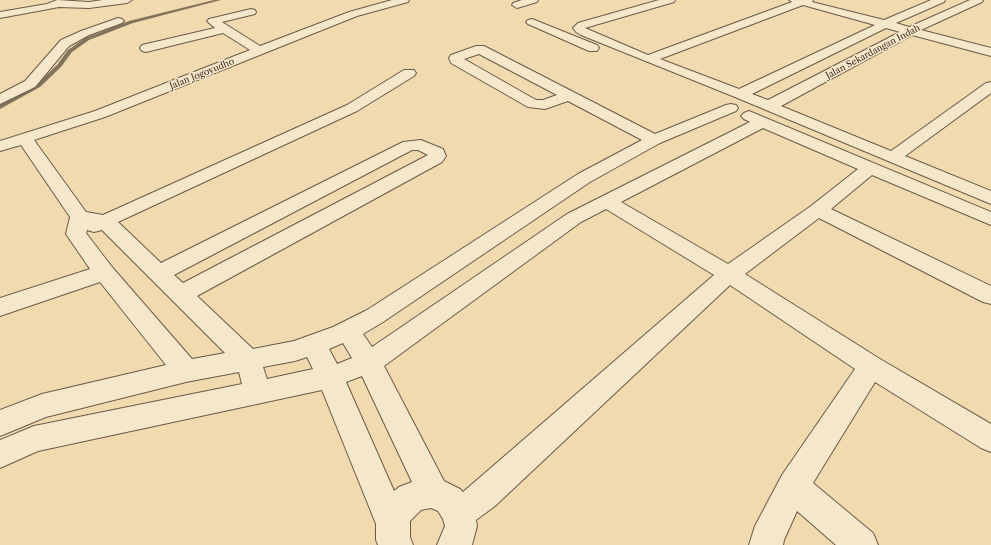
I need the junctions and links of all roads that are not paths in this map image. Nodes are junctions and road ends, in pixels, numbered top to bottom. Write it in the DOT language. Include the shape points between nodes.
graph roads {
  1 [pos="127,0"];
  2 [pos="404,0"];
  3 [pos="533,0"];
  4 [pos="670,0"];
  5 [pos="940,0"];
  6 [pos="978,0"];
  7 [pos="801,1"];
  8 [pos="60,2"];
  9 [pos="516,5"];
  10 [pos="252,12"];
  11 [pos="0,15"];
  12 [pos="118,21"];
  13 [pos="532,22"];
  14 [pos="885,24"];
  15 [pos="224,29"];
  16 [pos="910,31"];
  17 [pos="146,48"];
  18 [pos="260,51"];
  19 [pos="991,52"];
  20 [pos="648,59"];
  21 [pos="409,73"];
  22 [pos="991,86"];
  23 [pos="696,93"];
  24 [pos="568,96"];
  25 [pos="710,99"];
  26 [pos="0,100"];
  27 [pos="736,101"];
  28 [pos="766,114"];
  29 [pos="25,139"];
  30 [pos="654,140"];
  31 [pos="0,146"];
  32 [pos="893,157"];
  33 [pos="869,168"];
  34 [pos="991,198"];
  35 [pos="606,201"];
  36 [pos="818,210"];
  37 [pos="991,219"];
  38 [pos="105,221"];
  39 [pos="78,226"];
  40 [pos="104,272"];
  41 [pos="158,274"];
  42 [pos="729,274"];
  43 [pos="180,295"];
  44 [pos="991,296"];
  45 [pos="0,307"];
  46 [pos="348,330"];
  47 [pos="314,344"];
  48 [pos="248,360"];
  49 [pos="369,363"];
  50 [pos="871,366"];
  51 [pos="186,371"];
  52 [pos="330,377"];
  53 [pos="258,392"];
  54 [pos="0,423"];
  55 [pos="991,439"];
  56 [pos="0,454"];
  57 [pos="793,486"];
  58 [pos="433,492"];
  59 [pos="456,536"];
  60 [pos="390,538"];
  61 [pos="766,545"];
  62 [pos="861,545"];
  1 -- 8 [label="street" via="89,5"];
  2 -- 18 [label="street, Jalan Jogoyudho" via="353,14"];
  3 -- 9 [label="street"];
  4 -- 20 [label="street" via="579,28 585,33"];
  5 -- 14 [label="street, Jalan Sekardangan Indah"];
  6 -- 16 [label="street, Jalan Sekardangan Indah"];
  7 -- 14 [label="street"];
  7 -- 20 [label="street"];
  8 -- 11 [label="street" via="48,7"];
  10 -- 15 [label="street" via="213,21"];
  12 -- 26 [label="street" via="65,43 30,84"];
  13 -- 23 [label="street"];
  14 -- 16 [label="street"];
  14 -- 27 [label="street, Jalan Sekardangan Indah"];
  15 -- 17 [label="street"];
  15 -- 18 [label="street"];
  16 -- 19 [label="street"];
  16 -- 28 [label="street, Jalan Sekardangan Indah"];
  18 -- 29 [label="street, Jalan Jogoyudho" via="100,114"];
  20 -- 27 [label="street"];
  21 -- 38 [label="street" via="352,108"];
  22 -- 32 [label="street"];
  24 -- 24 [label="street" via="544,105 533,104 455,58 480,50"];
  24 -- 30 [label="street"];
  25 -- 27 [label="street"];
  27 -- 28 [label="street"];
  27 -- 30 [label="street, Jalan Sekardangan Indah"];
  28 -- 32 [label="street"];
  28 -- 33 [label="street"];
  28 -- 35 [label="street, Jalan Sekardangan Indah"];
  29 -- 31 [label="street, Jalan Jogoyudho"];
  29 -- 39 [label="street"];
  30 -- 46 [label="street, Jalan Sekardangan Indah" via="584,178 375,316"];
  32 -- 34 [label="street"];
  33 -- 36 [label="street"];
  33 -- 37 [label="street"];
  35 -- 42 [label="street"];
  35 -- 49 [label="street, Jalan Sekardangan Indah" via="574,218"];
  36 -- 42 [label="street"];
  36 -- 44 [label="street"];
  38 -- 39 [label="street"];
  38 -- 41 [label="street"];
  39 -- 40 [label="street"];
  40 -- 45 [label="street"];
  40 -- 51 [label="street"];
  41 -- 43 [label="street"];
  41 -- 43 [label="street" via="409,145 421,145 437,153 436,158"];
  42 -- 50 [label="street"];
  42 -- 59 [label="street" via="474,503"];
  43 -- 48 [label="street"];
  46 -- 47 [label="street, Jalan Sekardangan Indah"];
  46 -- 49 [label="street"];
  47 -- 48 [label="street, Jalan Sekardangan Indah" via="295,351"];
  47 -- 52 [label="street"];
  48 -- 51 [label="street, Jalan Sekardangan Indah"];
  48 -- 53 [label="street"];
  49 -- 52 [label="street, Jalan Sekardangan Indah"];
  49 -- 58 [label="street"];
  50 -- 55 [label="street"];
  50 -- 57 [label="street"];
  51 -- 54 [label="street, Jalan Sekardangan Indah" via="42,406"];
  52 -- 53 [label="street, Jalan Sekardangan Indah"];
  52 -- 60 [label="street"];
  53 -- 56 [label="street, Jalan Sekardangan Indah" via="34,439"];
  57 -- 61 [label="street" via="767,538"];
  57 -- 62 [label="street"];
  58 -- 59 [label="street" via="449,500"];
  58 -- 60 [label="street" via="410,498 398,510"];
}
